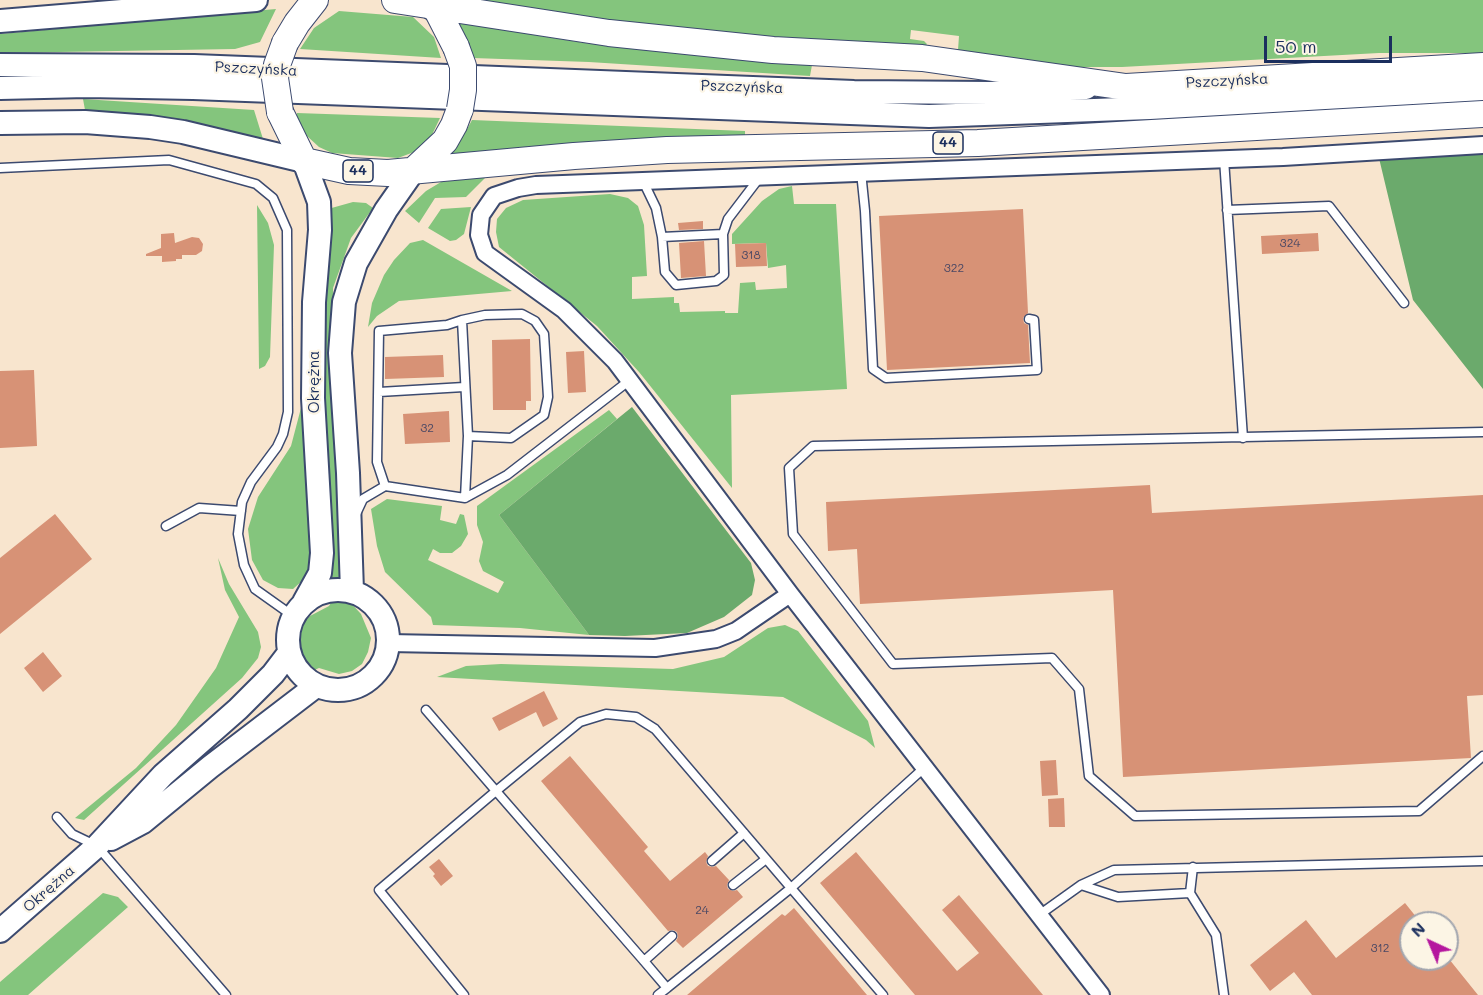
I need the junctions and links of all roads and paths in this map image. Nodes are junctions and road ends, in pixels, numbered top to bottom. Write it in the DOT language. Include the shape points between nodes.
graph roads {
  1 [pos="256,0"];
  2 [pos="315,0"];
  3 [pos="394,0"];
  4 [pos="434,3"];
  5 [pos="0,21"];
  6 [pos="0,65"];
  7 [pos="1483,66"];
  8 [pos="1126,87"];
  9 [pos="0,88"];
  10 [pos="1483,89"];
  11 [pos="1483,114"];
  12 [pos="0,123"];
  13 [pos="1483,145"];
  14 [pos="1224,159"];
  15 [pos="304,161"];
  16 [pos="0,168"];
  17 [pos="414,170"];
  18 [pos="861,172"];
  19 [pos="760,177"];
  20 [pos="643,182"];
  21 [pos="1227,210"];
  22 [pos="723,234"];
  23 [pos="662,237"];
  24 [pos="1404,303"];
  25 [pos="1029,320"];
  26 [pos="462,321"];
  27 [pos="630,380"];
  28 [pos="464,387"];
  29 [pos="379,392"];
  30 [pos="1483,432"];
  31 [pos="468,436"];
  32 [pos="1243,438"];
  33 [pos="385,486"];
  34 [pos="465,498"];
  35 [pos="240,511"];
  36 [pos="166,526"];
  37 [pos="350,527"];
  38 [pos="352,591"];
  39 [pos="790,594"];
  40 [pos="298,609"];
  41 [pos="388,643"];
  42 [pos="289,653"];
  43 [pos="316,686"];
  44 [pos="426,710"];
  45 [pos="1483,756"];
  46 [pos="924,768"];
  47 [pos="496,791"];
  48 [pos="57,817"];
  49 [pos="744,833"];
  50 [pos="97,846"];
  51 [pos="766,859"];
  52 [pos="712,861"];
  53 [pos="1483,861"];
  54 [pos="1193,867"];
  55 [pos="733,885"];
  56 [pos="1081,885"];
  57 [pos="790,888"];
  58 [pos="1190,894"];
  59 [pos="1039,915"];
  60 [pos="0,931"];
  61 [pos="672,936"];
  62 [pos="644,961"];
  63 [pos="666,988"];
  64 [pos="226,995"];
  65 [pos="464,995"];
  66 [pos="658,995"];
  67 [pos="883,995"];
  68 [pos="1101,995"];
  69 [pos="1224,995"];
  1 -- 5 [label="main road"];
  2 -- 15 [label="main road, bridge" via="285,43 275,78 280,112"];
  3 -- 4 [label="main road"];
  4 -- 8 [label="main road" via="609,33 772,50 921,58"];
  4 -- 17 [label="main road, bridge" via="463,66 463,90 460,109 445,141"];
  6 -- 8 [label="main road, Pszczyńska" via="194,66 854,92 990,93"];
  7 -- 8 [label="main road, Pszczyńska"];
  9 -- 10 [label="main road, Pszczyńska" via="193,88 929,116"];
  11 -- 17 [label="main road, 44" via="978,142 656,151"];
  12 -- 15 [label="main road" via="85,122 150,127"];
  13 -- 14 [label="street"];
  14 -- 18 [label="street"];
  14 -- 21 [label="lane"];
  15 -- 17 [label="main road, 44" via="350,171"];
  15 -- 40 [label="main road, Okrężna" via="319,202 313,398 322,553 320,573"];
  16 -- 35 [label="lane" via="169,160 256,184 273,198 287,230 288,412 277,447 251,482"];
  17 -- 37 [label="main road, Okrężna" via="356,263 344,302 340,353"];
  18 -- 19 [label="street"];
  18 -- 25 [label="lane" via="873,369 886,378 1037,370 1034,320"];
  19 -- 20 [label="street"];
  19 -- 22 [label="lane" via="728,219"];
  20 -- 23 [label="lane" via="656,208"];
  20 -- 27 [label="street" via="536,185 504,192 494,196 481,215 479,235 485,253 564,310"];
  21 -- 24 [label="lane" via="1329,206"];
  21 -- 32 [label="lane"];
  22 -- 23 [label="lane"];
  22 -- 23 [label="lane" via="724,275 716,281 676,285 665,272"];
  26 -- 28 [label="lane"];
  26 -- 29 [label="lane" via="379,331"];
  26 -- 31 [label="lane" via="485,315 522,314 535,321 544,334 548,397 544,415 511,438"];
  27 -- 34 [label="lane" via="507,475"];
  27 -- 39 [label="street"];
  28 -- 29 [label="lane"];
  28 -- 31 [label="lane"];
  29 -- 33 [label="lane" via="377,462"];
  30 -- 32 [label="lane"];
  31 -- 34 [label="lane"];
  32 -- 45 [label="lane" via="813,446 789,468 793,534 893,664 1052,658 1079,689 1089,776 1135,816 1419,811"];
  33 -- 34 [label="lane"];
  33 -- 37 [label="lane" via="363,499"];
  35 -- 36 [label="lane" via="199,508"];
  35 -- 40 [label="lane" via="240,550 255,589"];
  37 -- 38 [label="main road, Okrężna"];
  38 -- 40 [label="main road" via="318,593"];
  38 -- 41 [label="main road" via="379,610 387,626"];
  39 -- 41 [label="street" via="736,631 716,639 655,648"];
  39 -- 46 [label="street"];
  40 -- 42 [label="main road" via="288,636"];
  41 -- 43 [label="main road" via="377,672 364,683 341,690"];
  42 -- 43 [label="main road" via="302,677"];
  42 -- 50 [label="main road, Okrężna" via="273,674 163,775"];
  43 -- 50 [label="main road, Okrężna" via="144,822"];
  44 -- 47 [label="lane"];
  46 -- 57 [label="lane"];
  46 -- 59 [label="street"];
  47 -- 49 [label="lane" via="580,723 606,714 636,717 655,729"];
  47 -- 62 [label="lane"];
  47 -- 65 [label="lane" via="379,890"];
  48 -- 50 [label="lane" via="72,834"];
  49 -- 51 [label="lane"];
  49 -- 52 [label="lane"];
  50 -- 60 [label="main road, Okrężna"];
  50 -- 64 [label="lane"];
  51 -- 55 [label="lane"];
  51 -- 57 [label="lane"];
  53 -- 54 [label="lane"];
  54 -- 56 [label="lane" via="1114,870"];
  54 -- 58 [label="lane"];
  56 -- 58 [label="lane" via="1118,897"];
  56 -- 59 [label="lane"];
  57 -- 63 [label="lane"];
  57 -- 67 [label="lane"];
  58 -- 69 [label="lane" via="1216,935"];
  59 -- 68 [label="street"];
  61 -- 62 [label="lane"];
  62 -- 63 [label="lane"];
  63 -- 66 [label="lane"];
}
